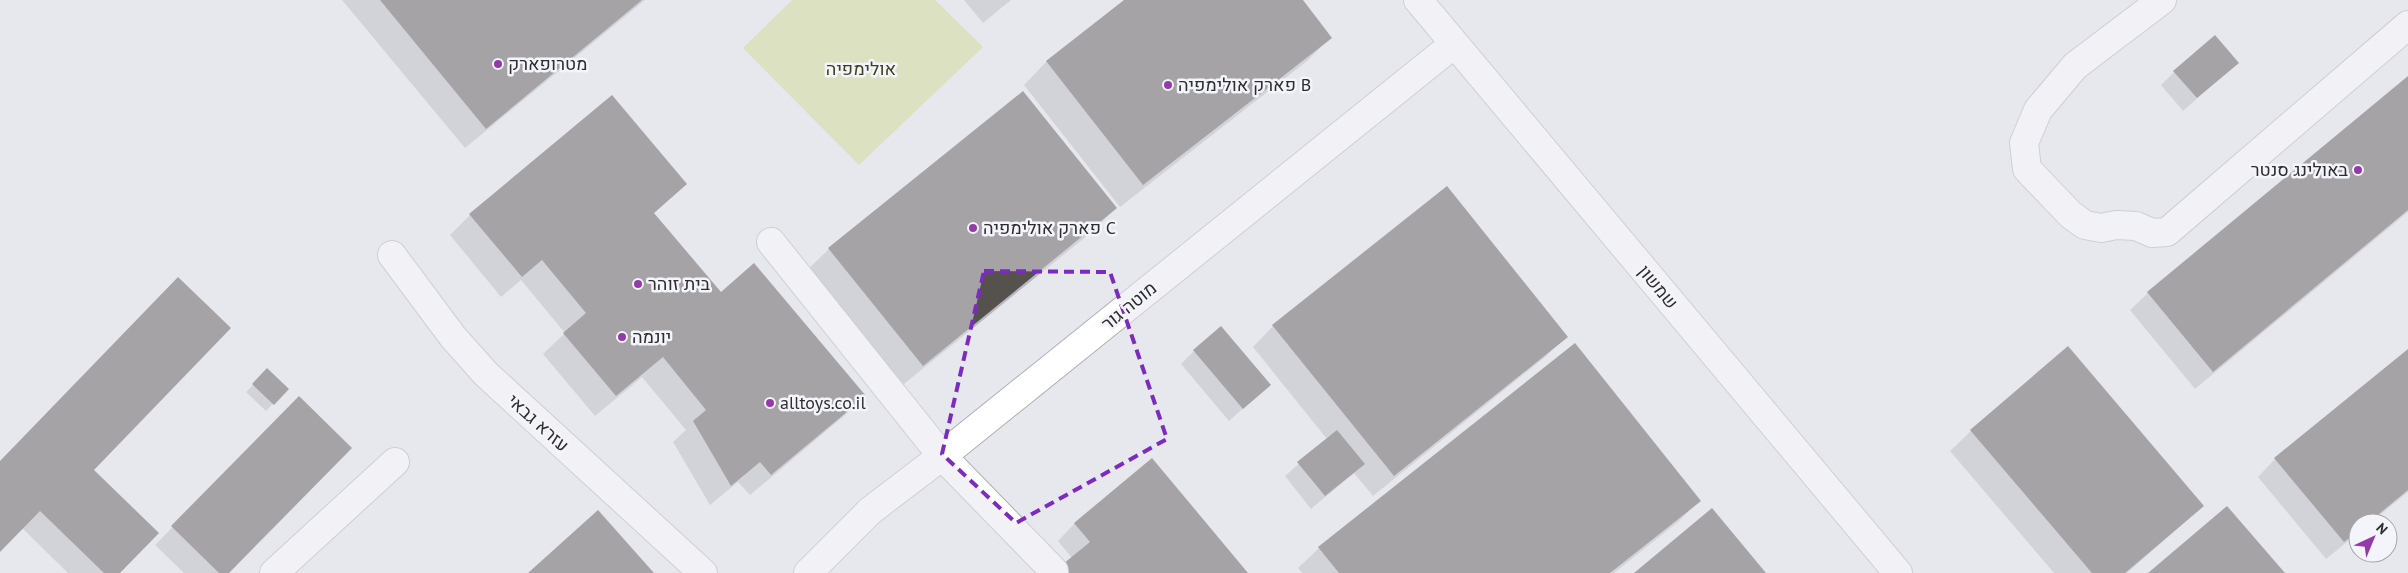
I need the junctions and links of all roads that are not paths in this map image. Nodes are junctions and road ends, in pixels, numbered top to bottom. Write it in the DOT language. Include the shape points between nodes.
graph roads {
  1 [pos="1418,0"];
  2 [pos="2162,0"];
  3 [pos="2408,25"];
  4 [pos="1454,44"];
  5 [pos="771,242"];
  6 [pos="392,255"];
  7 [pos="942,456"];
  8 [pos="395,462"];
  9 [pos="1054,571"];
  10 [pos="274,573"];
  11 [pos="703,573"];
  12 [pos="808,573"];
  13 [pos="1898,573"];
  1 -- 4 [label="street, שמשון"];
  2 -- 3 [label="street" via="2075,66 2038,110 2024,143 2027,170 2071,216 2086,225 2101,228 2136,226 2152,232 2167,232"];
  4 -- 7 [label="street, מוטה גור"];
  4 -- 13 [label="street, שמשון"];
  5 -- 7 [label="street"];
  6 -- 11 [label="street, עזרא גבאי" via="453,337 486,374"];
  7 -- 9 [label="street"];
  7 -- 12 [label="street, מוטה גור" via="870,511"];
  8 -- 10 [label="street"];
}
